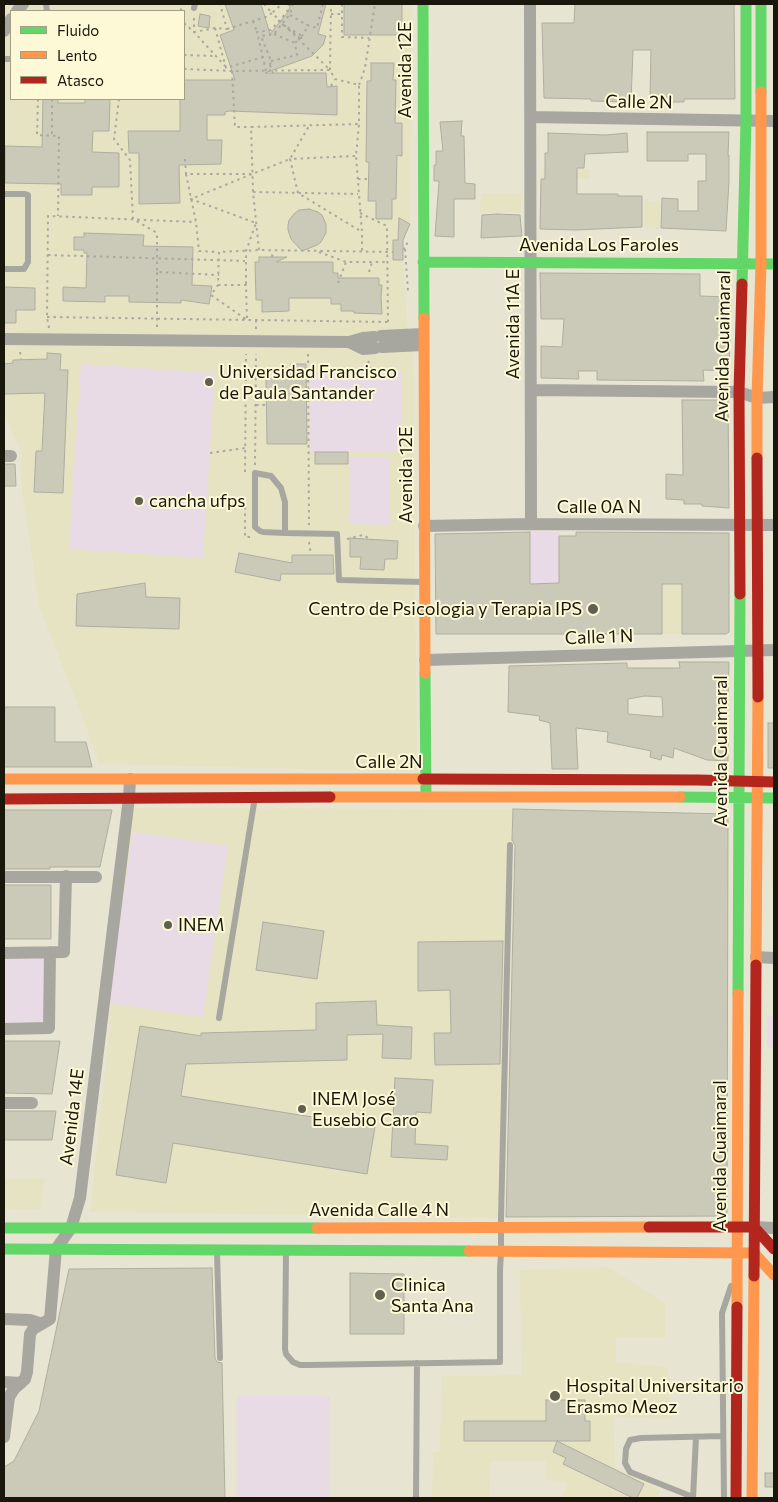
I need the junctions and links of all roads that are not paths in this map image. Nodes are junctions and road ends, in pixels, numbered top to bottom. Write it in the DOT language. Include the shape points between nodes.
graph roads {
  1 [pos="422,4"];
  2 [pos="530,4"];
  3 [pos="746,4"];
  4 [pos="761,4"];
  5 [pos="531,117"];
  6 [pos="746,121"];
  7 [pos="768,121"];
  8 [pos="4,194"];
  9 [pos="774,253"];
  10 [pos="423,257"];
  11 [pos="531,258"];
  12 [pos="742,258"];
  13 [pos="761,259"];
  14 [pos="774,264"];
  15 [pos="4,269"];
  16 [pos="4,339"];
  17 [pos="423,339"];
  18 [pos="531,390"];
  19 [pos="739,392"];
  20 [pos="774,397"];
  21 [pos="757,398"];
  22 [pos="531,524"];
  23 [pos="740,525"];
  24 [pos="758,525"];
  25 [pos="774,525"];
  26 [pos="424,526"];
  27 [pos="285,533"];
  28 [pos="424,582"];
  29 [pos="774,650"];
  30 [pos="738,651"];
  31 [pos="758,651"];
  32 [pos="425,660"];
  33 [pos="4,779"];
  34 [pos="130,779"];
  35 [pos="425,779"];
  36 [pos="35,780"];
  37 [pos="738,782"];
  38 [pos="757,782"];
  39 [pos="774,782"];
  40 [pos="426,796"];
  41 [pos="255,797"];
  42 [pos="129,798"];
  43 [pos="738,798"];
  44 [pos="757,798"];
  45 [pos="774,798"];
  46 [pos="4,799"];
  47 [pos="35,799"];
  48 [pos="510,844"];
  49 [pos="66,876"];
  50 [pos="4,877"];
  51 [pos="96,877"];
  52 [pos="50,952"];
  53 [pos="4,953"];
  54 [pos="756,957"];
  55 [pos="774,958"];
  56 [pos="219,1018"];
  57 [pos="4,1029"];
  58 [pos="4,1103"];
  59 [pos="32,1103"];
  60 [pos="501,1227"];
  61 [pos="738,1227"];
  62 [pos="754,1227"];
  63 [pos="4,1228"];
  64 [pos="71,1228"];
  65 [pos="219,1228"];
  66 [pos="774,1228"];
  67 [pos="413,1239"];
  68 [pos="4,1249"];
  69 [pos="56,1249"];
  70 [pos="774,1249"];
  71 [pos="218,1250"];
  72 [pos="286,1250"];
  73 [pos="502,1252"];
  74 [pos="738,1253"];
  75 [pos="754,1253"];
  76 [pos="738,1274"];
  77 [pos="774,1275"];
  78 [pos="4,1319"];
  79 [pos="44,1323"];
  80 [pos="220,1358"];
  81 [pos="417,1363"];
  82 [pos="4,1382"];
  83 [pos="21,1384"];
  84 [pos="696,1436"];
  85 [pos="723,1436"];
  86 [pos="4,1437"];
  87 [pos="416,1498"];
  88 [pos="693,1498"];
  89 [pos="724,1498"];
  90 [pos="736,1498"];
  91 [pos="752,1498"];
  1 -- 10 [label="street, Avenida 12E"];
  2 -- 5 [label="street, Avenida 11A E"];
  3 -- 6 [label="street, Avenida Guaimaral"];
  4 -- 7 [label="street, Avenida Guaimaral"];
  5 -- 6 [label="street, Calle 2N"];
  5 -- 11 [label="street, Avenida 11A E"];
  6 -- 7 [label="street, Calle 2N"];
  6 -- 12 [label="street, Avenida Guaimaral"];
  7 -- 13 [label="street, Avenida Guaimaral"];
  8 -- 15 [label="lane" via="28,195 28,262 24,269"];
  9 -- 13 [label="street, Avenida Los Faroles"];
  10 -- 11 [label="street, Avenida Los Faroles"];
  10 -- 17 [label="street, Avenida 12E"];
  11 -- 12 [label="street, Avenida Los Faroles"];
  11 -- 18 [label="street, Avenida 11A E"];
  12 -- 13 [label="street, Avenida Los Faroles"];
  12 -- 19 [label="street, Avenida Guaimaral"];
  13 -- 14 [label="street, Avenida Los Faroles"];
  13 -- 21 [label="street, Avenida Guaimaral"];
  16 -- 17 [label="street" via="256,342"];
  17 -- 26 [label="street, Avenida 12E"];
  18 -- 19 [label="street"];
  18 -- 22 [label="street, Avenida 11A E"];
  19 -- 21 [label="street"];
  19 -- 23 [label="street, Avenida Guaimaral"];
  20 -- 21 [label="street"];
  21 -- 24 [label="street, Avenida Guaimaral"];
  22 -- 23 [label="street, Calle 0A N"];
  22 -- 26 [label="street, Calle 0A N"];
  23 -- 24 [label="street, Calle 0A N"];
  23 -- 30 [label="street, Avenida Guaimaral"];
  24 -- 25 [label="street, Calle 0A N"];
  24 -- 31 [label="street, Avenida Guaimaral"];
  26 -- 28 [label="street, Avenida 12E"];
  27 -- 27 [label="lane" via="263,532 256,527 255,473 271,476 281,488 285,502"];
  27 -- 28 [label="lane" via="336,534 339,580"];
  28 -- 32 [label="street, Avenida 12E"];
  29 -- 31 [label="street, Calle 1 N"];
  30 -- 31 [label="street, Calle 1 N"];
  30 -- 32 [label="street, Calle 1 N"];
  30 -- 37 [label="street, Avenida Guaimaral"];
  31 -- 38 [label="street, Avenida Guaimaral"];
  32 -- 35 [label="street, Avenida 12E"];
  33 -- 36 [label="street, Calle 2N"];
  34 -- 35 [label="street, Calle 2N"];
  34 -- 36 [label="street, Calle 2N"];
  34 -- 42 [label="street, Avenida 14E"];
  35 -- 37 [label="street, Calle 2N"];
  35 -- 40 [label="street, Avenida 12E"];
  36 -- 47 [label="street"];
  37 -- 38 [label="street, Calle 2N"];
  37 -- 43 [label="street, Avenida Guaimaral"];
  38 -- 39 [label="street, Calle 2N"];
  38 -- 44 [label="street, Avenida Guaimaral"];
  40 -- 41 [label="street, Calle 2N"];
  40 -- 43 [label="street, Calle 2N"];
  41 -- 42 [label="street, Calle 2N"];
  41 -- 56 [label="lane"];
  42 -- 47 [label="street, Calle 2N"];
  42 -- 64 [label="street, Avenida 14E" via="80,1198"];
  43 -- 44 [label="street, Calle 2N"];
  43 -- 61 [label="street, Avenida Guaimaral"];
  44 -- 45 [label="street, Calle 2N"];
  44 -- 54 [label="street, Avenida Guaimaral"];
  46 -- 47 [label="street, Calle 2N"];
  48 -- 60 [label="lane"];
  49 -- 50 [label="street"];
  49 -- 51 [label="street"];
  49 -- 52 [label="street" via="64,952"];
  52 -- 53 [label="street"];
  52 -- 57 [label="street" via="49,1028"];
  54 -- 55 [label="street"];
  54 -- 62 [label="street, Avenida Guaimaral"];
  58 -- 59 [label="street"];
  60 -- 61 [label="street, Avenida Calle 4 N"];
  60 -- 67 [label="street, Avenida Calle 4 N"];
  60 -- 73 [label="lane"];
  61 -- 62 [label="street, Avenida Calle 4 N"];
  61 -- 74 [label="street, Avenida Guaimaral"];
  62 -- 66 [label="street"];
  62 -- 70 [label="street"];
  62 -- 75 [label="street, Avenida Guaimaral"];
  63 -- 64 [label="street, Avenida Calle 4 N"];
  64 -- 65 [label="street, Avenida Calle 4 N"];
  64 -- 69 [label="street, Avenida 14E"];
  65 -- 67 [label="street, Avenida Calle 4 N"];
  65 -- 71 [label="street"];
  67 -- 72 [label="street, Avenida Calle 4 N"];
  67 -- 73 [label="street, Avenida Calle 4 N"];
  68 -- 69 [label="street, Avenida Calle 4 N"];
  69 -- 71 [label="street, Avenida Calle 4 N"];
  69 -- 79 [label="street" via="51,1314"];
  71 -- 72 [label="street, Avenida Calle 4 N"];
  71 -- 80 [label="lane"];
  72 -- 81 [label="lane" via="284,1344 286,1354 293,1362 300,1365"];
  73 -- 74 [label="street, Avenida Calle 4 N"];
  73 -- 81 [label="lane" via="500,1362"];
  74 -- 75 [label="street, Avenida Calle 4 N"];
  74 -- 76 [label="street, Avenida Guaimaral"];
  75 -- 77 [label="street"];
  75 -- 91 [label="street, Avenida Guaimaral"];
  76 -- 85 [label="lane" via="729,1288 722,1313"];
  76 -- 90 [label="street, Avenida Guaimaral"];
  78 -- 79 [label="street"];
  79 -- 83 [label="street" via="32,1329 30,1334 27,1372"];
  81 -- 87 [label="lane"];
  82 -- 83 [label="street"];
  83 -- 86 [label="street" via="9,1397"];
  84 -- 85 [label="lane"];
  84 -- 88 [label="lane"];
  84 -- 88 [label="lane" via="630,1440 625,1463 630,1472"];
  85 -- 89 [label="lane"];
}
